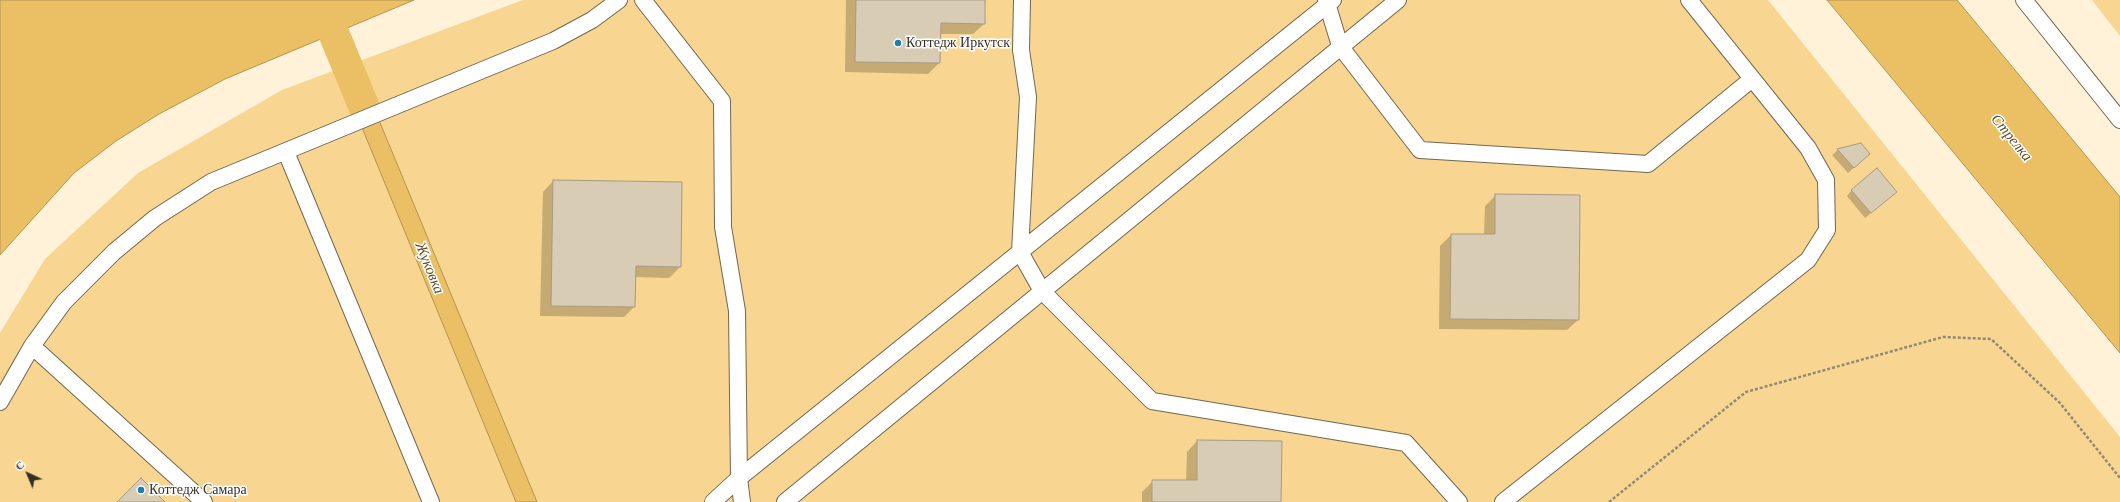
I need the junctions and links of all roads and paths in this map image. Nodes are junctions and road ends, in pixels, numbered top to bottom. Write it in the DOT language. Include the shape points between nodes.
graph roads {
  1 [pos="619,0"];
  2 [pos="643,0"];
  3 [pos="1022,0"];
  4 [pos="1398,0"];
  5 [pos="1689,0"];
  6 [pos="2024,0"];
  7 [pos="1328,2"];
  8 [pos="1340,46"];
  9 [pos="1752,79"];
  10 [pos="2120,120"];
  11 [pos="286,152"];
  12 [pos="1020,252"];
  13 [pos="1042,290"];
  14 [pos="32,346"];
  15 [pos="0,402"];
  16 [pos="739,478"];
  17 [pos="2120,478"];
  18 [pos="204,502"];
  19 [pos="431,502"];
  20 [pos="713,502"];
  21 [pos="742,502"];
  22 [pos="785,502"];
  23 [pos="1459,502"];
  24 [pos="1503,502"];
  25 [pos="1609,502"];
  1 -- 11 [label="lane" via="592,20 553,41"];
  2 -- 16 [label="lane" via="722,101 723,227 737,310"];
  3 -- 12 [label="lane" via="1021,50 1028,97"];
  4 -- 8 [label="lane"];
  5 -- 9 [label="lane"];
  6 -- 10 [label="lane"];
  7 -- 8 [label="lane"];
  7 -- 12 [label="lane"];
  8 -- 9 [label="lane" via="1420,150 1648,164"];
  8 -- 13 [label="lane"];
  9 -- 24 [label="lane" via="1808,148 1826,180 1827,230 1808,260"];
  11 -- 14 [label="lane" via="211,182 155,218 114,252 64,302"];
  11 -- 19 [label="lane"];
  12 -- 13 [label="lane"];
  12 -- 16 [label="lane"];
  13 -- 22 [label="lane"];
  13 -- 23 [label="lane" via="1152,401 1406,443"];
  14 -- 15 [label="lane"];
  14 -- 18 [label="lane"];
  16 -- 20 [label="lane"];
  16 -- 21 [label="lane"];
  17 -- 25 [label="path" via="2060,403 1991,339 1943,337 1746,392"];
}
